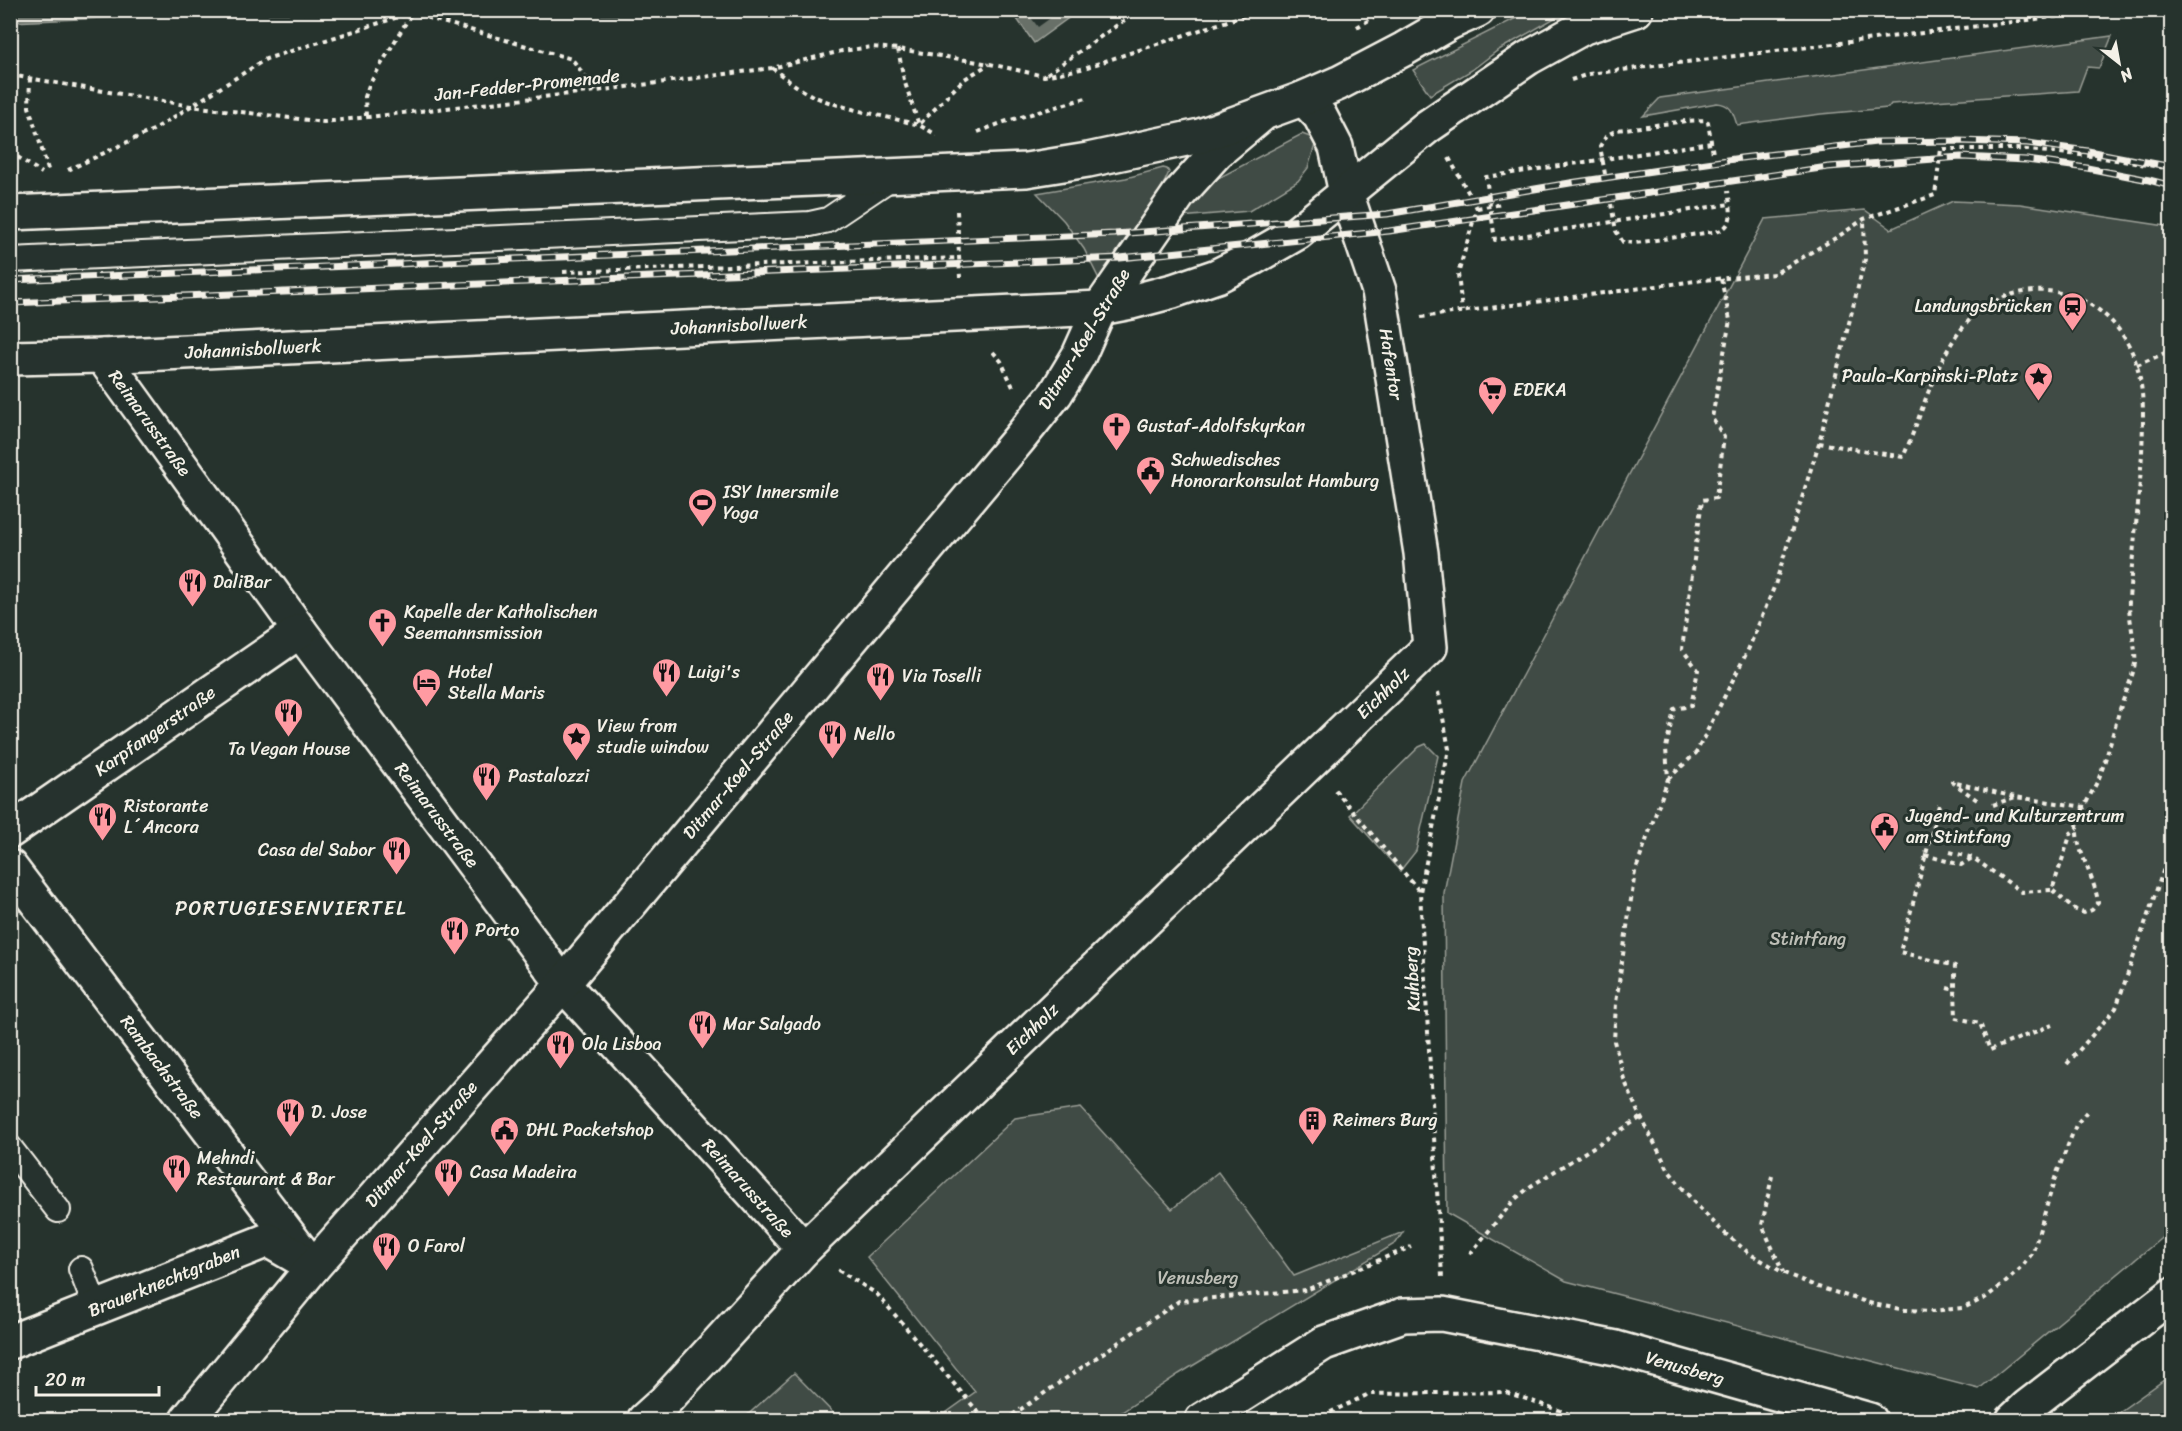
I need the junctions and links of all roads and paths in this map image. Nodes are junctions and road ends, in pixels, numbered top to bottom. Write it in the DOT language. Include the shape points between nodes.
graph roads {
  1 [pos="1139,10"];
  2 [pos="1262,10"];
  3 [pos="1386,10"];
  4 [pos="1478,10"];
  5 [pos="1636,10"];
  6 [pos="2109,10"];
  7 [pos="411,14"];
  8 [pos="1349,32"];
  9 [pos="898,49"];
  10 [pos="990,64"];
  11 [pos="772,68"];
  12 [pos="10,75"];
  13 [pos="1044,76"];
  14 [pos="30,78"];
  15 [pos="1568,82"];
  16 [pos="596,91"];
  17 [pos="1086,98"];
  18 [pos="1302,99"];
  19 [pos="191,106"];
  20 [pos="1263,112"];
  21 [pos="366,116"];
  22 [pos="919,125"];
  23 [pos="990,126"];
  24 [pos="1428,127"];
  25 [pos="1711,143"];
  26 [pos="10,152"];
  27 [pos="1713,154"];
  28 [pos="2172,169"];
  29 [pos="61,174"];
  30 [pos="1605,174"];
  31 [pos="895,175"];
  32 [pos="1728,190"];
  33 [pos="1346,193"];
  34 [pos="1503,204"];
  35 [pos="1611,204"];
  36 [pos="1730,204"];
  37 [pos="1492,206"];
  38 [pos="1477,208"];
  39 [pos="10,213"];
  40 [pos="1864,219"];
  41 [pos="10,260"];
  42 [pos="1721,279"];
  43 [pos="1100,308"];
  44 [pos="1462,311"];
  45 [pos="961,314"];
  46 [pos="1384,321"];
  47 [pos="2172,343"];
  48 [pos="102,356"];
  49 [pos="10,358"];
  50 [pos="2137,365"];
  51 [pos="1019,439"];
  52 [pos="1819,443"];
  53 [pos="300,631"];
  54 [pos="1430,647"];
  55 [pos="1311,762"];
  56 [pos="1668,779"];
  57 [pos="2015,796"];
  58 [pos="1977,800"];
  59 [pos="1993,805"];
  60 [pos="1939,806"];
  61 [pos="2085,807"];
  62 [pos="2077,828"];
  63 [pos="10,831"];
  64 [pos="2172,845"];
  65 [pos="1950,852"];
  66 [pos="1925,855"];
  67 [pos="1973,858"];
  68 [pos="10,867"];
  69 [pos="2052,890"];
  70 [pos="1420,892"];
  71 [pos="563,984"];
  72 [pos="1947,988"];
  73 [pos="1955,990"];
  74 [pos="2052,1025"];
  75 [pos="2067,1064"];
  76 [pos="2088,1110"];
  77 [pos="1640,1118"];
  78 [pos="10,1148"];
  79 [pos="1772,1176"];
  80 [pos="58,1210"];
  81 [pos="1412,1247"];
  82 [pos="804,1249"];
  83 [pos="1470,1254"];
  84 [pos="313,1267"];
  85 [pos="81,1269"];
  86 [pos="1784,1273"];
  87 [pos="2172,1295"];
  88 [pos="96,1308"];
  89 [pos="1442,1314"];
  90 [pos="10,1342"];
  91 [pos="187,1420"];
  92 [pos="644,1420"];
  93 [pos="985,1420"];
  94 [pos="1005,1420"];
  95 [pos="1202,1420"];
  96 [pos="1314,1420"];
  97 [pos="1587,1420"];
  98 [pos="1870,1420"];
  99 [pos="2013,1420"];
  1 -- 13 [label="path"];
  2 -- 13 [label="path" via="1081,69"];
  3 -- 8 [label="path"];
  4 -- 18 [label="street"];
  5 -- 24 [label="street, Johannisbollwerk" via="1584,27 1528,58"];
  6 -- 15 [label="path" via="1589,74"];
  7 -- 16 [label="path" via="572,59"];
  7 -- 19 [label="path" via="266,59"];
  7 -- 21 [label="path" via="369,85"];
  9 -- 10 [label="path, Jan-Fedder-Promenade"];
  9 -- 11 [label="path, Jan-Fedder-Promenade" via="842,51"];
  9 -- 22 [label="path"];
  10 -- 13 [label="path, Jan-Fedder-Promenade"];
  10 -- 22 [label="path" via="963,80"];
  11 -- 16 [label="path, Jan-Fedder-Promenade"];
  11 -- 22 [label="path" via="812,95"];
  12 -- 14 [label="path, Jan-Fedder-Promenade"];
  14 -- 19 [label="path, Jan-Fedder-Promenade"];
  14 -- 26 [label="path" via="29,107 51,178"];
  16 -- 21 [label="path, Jan-Fedder-Promenade"];
  17 -- 23 [label="path"];
  18 -- 20 [label="street"];
  18 -- 33 [label="street, Hafentor" via="1313,108 1332,138"];
  19 -- 21 [label="path, Jan-Fedder-Promenade" via="324,122"];
  19 -- 29 [label="path" via="153,130"];
  20 -- 31 [label="street" via="1200,136 1088,160 976,174"];
  20 -- 43 [label="street, Ditmar-Koel-Straße" via="1217,152 1179,194"];
  24 -- 33 [label="street, Johannisbollwerk"];
  24 -- 38 [label="path"];
  25 -- 27 [label="path"];
  25 -- 30 [label="path" via="1708,122 1702,119 1617,130 1607,135 1600,146"];
  25 -- 37 [label="path" via="1486,177"];
  28 -- 40 [label="path" via="2017,148 1941,149 1935,195"];
  31 -- 39 [label="street"];
  31 -- 41 [label="lane" via="828,219 810,224"];
  32 -- 36 [label="path"];
  33 -- 43 [label="street, Johannisbollwerk" via="1297,233 1217,276"];
  33 -- 46 [label="street, Hafentor" via="1379,291"];
  34 -- 37 [label="path"];
  35 -- 36 [label="path" via="1616,231 1623,242 1635,243 1727,228 1731,222"];
  36 -- 37 [label="path" via="1495,240"];
  37 -- 38 [label="path"];
  38 -- 44 [label="path" via="1458,274"];
  40 -- 42 [label="path" via="1774,274"];
  40 -- 52 [label="path" via="1865,259"];
  42 -- 44 [label="path"];
  42 -- 56 [label="path" via="1730,320 1712,418 1724,437 1724,451 1716,498 1702,500 1682,649 1698,670 1691,706 1674,709 1666,748"];
  43 -- 45 [label="street, Johannisbollwerk"];
  43 -- 51 [label="street, Ditmar-Koel-Straße" via="1056,393"];
  44 -- 46 [label="path"];
  45 -- 48 [label="street, Johannisbollwerk"];
  45 -- 51 [label="path" via="1001,361 1013,389"];
  46 -- 54 [label="street, Hafentor" via="1421,553"];
  47 -- 50 [label="path" via="2167,352"];
  48 -- 49 [label="street, Johannisbollwerk"];
  48 -- 53 [label="street, Reimarusstraße"];
  50 -- 52 [label="path" via="2117,326 2093,306 2064,294 2018,293 1975,315 1951,341 1903,457"];
  50 -- 61 [label="path" via="2143,422 2129,603 2135,661 2100,776"];
  51 -- 71 [label="street, Ditmar-Koel-Straße"];
  52 -- 56 [label="path" via="1775,585 1748,650 1696,753"];
  53 -- 63 [label="street, Karpfangerstraße"];
  53 -- 71 [label="street, Reimarusstraße"];
  54 -- 55 [label="street, Eichholz"];
  54 -- 70 [label="path, Kuhberg" via="1449,749"];
  55 -- 70 [label="path"];
  55 -- 82 [label="street, Eichholz"];
  56 -- 77 [label="path" via="1635,872 1616,1003 1614,1041"];
  57 -- 58 [label="path" via="1952,782"];
  57 -- 59 [label="path"];
  57 -- 61 [label="path"];
  60 -- 66 [label="path"];
  61 -- 62 [label="path"];
  62 -- 69 [label="path" via="2071,833"];
  62 -- 69 [label="path" via="2098,903 2084,913"];
  64 -- 75 [label="path" via="2116,1008"];
  65 -- 67 [label="path"];
  66 -- 67 [label="path" via="1960,865"];
  66 -- 73 [label="path" via="1900,952 1955,966"];
  67 -- 69 [label="path" via="2022,892"];
  68 -- 84 [label="street, Rambachstraße"];
  70 -- 89 [label="path, Kuhberg"];
  71 -- 82 [label="street, Reimarusstraße"];
  71 -- 84 [label="street, Ditmar-Koel-Straße"];
  72 -- 73 [label="path"];
  73 -- 74 [label="path" via="1956,1018 1980,1023 1990,1050"];
  76 -- 86 [label="path" via="2076,1125 2055,1178 2032,1252 2022,1267 1985,1298 1963,1308 1905,1310 1873,1304"];
  77 -- 83 [label="path" via="1531,1186 1514,1200"];
  77 -- 86 [label="path" via="1669,1171 1692,1200 1750,1254"];
  78 -- 80 [label="lane"];
  79 -- 86 [label="path" via="1762,1225"];
  81 -- 94 [label="path" via="1306,1290 1179,1301"];
  82 -- 92 [label="street, Eichholz"];
  82 -- 93 [label="path" via="877,1294"];
  84 -- 88 [label="street, Brauerknechtgraben" via="268,1240"];
  84 -- 91 [label="street, Ditmar-Koel-Straße"];
  85 -- 88 [label="lane"];
  87 -- 99 [label="street"];
  88 -- 90 [label="street, Brauerknechtgraben"];
  89 -- 95 [label="street, Venusberg" via="1403,1315 1324,1343"];
  89 -- 98 [label="street, Venusberg" via="1616,1348"];
  96 -- 97 [label="path" via="1369,1394 1506,1392"];
}
